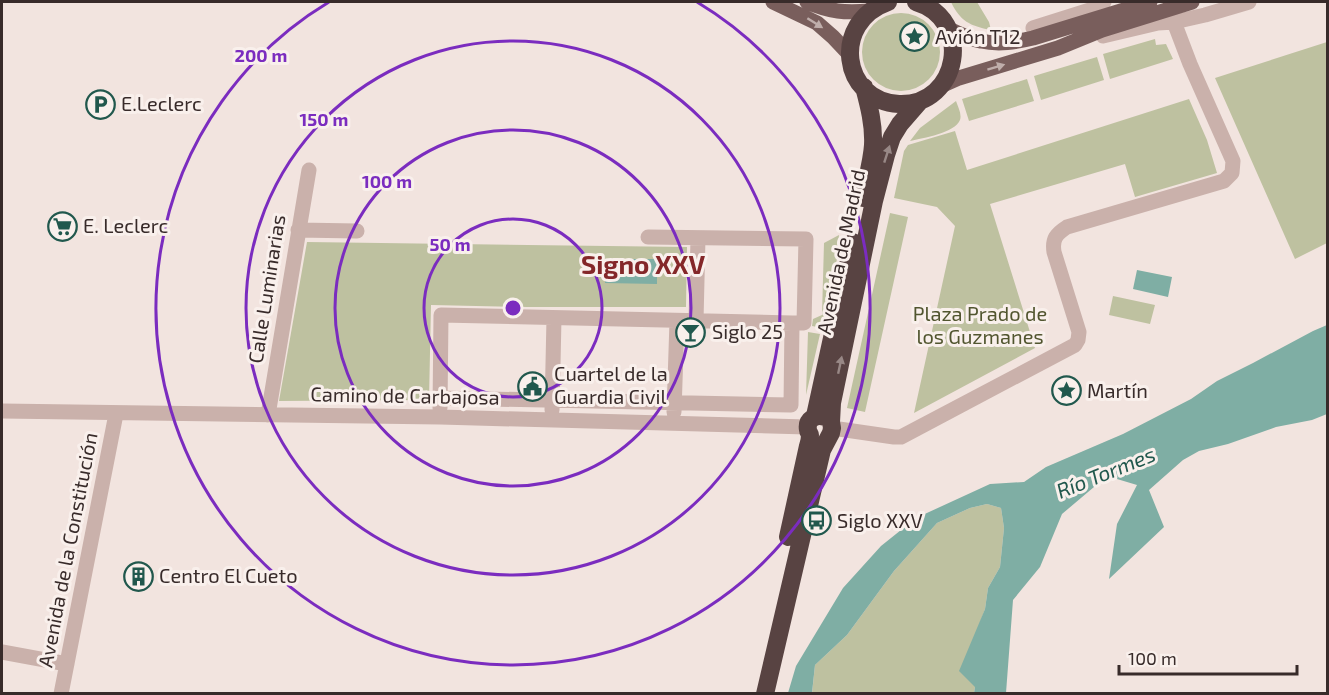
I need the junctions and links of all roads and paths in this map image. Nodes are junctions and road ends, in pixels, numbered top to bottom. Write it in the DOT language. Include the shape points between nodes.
graph roads {
  1 [pos="773,2"];
  2 [pos="807,2"];
  3 [pos="888,2"];
  4 [pos="916,2"];
  5 [pos="1104,2"];
  6 [pos="1150,2"];
  7 [pos="1192,2"];
  8 [pos="1249,2"];
  9 [pos="870,11"];
  10 [pos="941,15"];
  11 [pos="1174,22"];
  12 [pos="1033,28"];
  13 [pos="1077,41"];
  14 [pos="850,55"];
  15 [pos="941,86"];
  16 [pos="864,87"];
  17 [pos="920,101"];
  18 [pos="309,170"];
  19 [pos="298,230"];
  20 [pos="357,231"];
  21 [pos="648,237"];
  22 [pos="698,238"];
  23 [pos="554,318"];
  24 [pos="677,321"];
  25 [pos="696,321"];
  26 [pos="792,323"];
  27 [pos="440,398"];
  28 [pos="552,400"];
  29 [pos="675,403"];
  30 [pos="2,411"];
  31 [pos="116,414"];
  32 [pos="268,415"];
  33 [pos="440,417"];
  34 [pos="551,419"];
  35 [pos="674,423"];
  36 [pos="821,428"];
  37 [pos="2,652"];
  38 [pos="67,664"];
  39 [pos="61,693"];
  40 [pos="753,693"];
  41 [pos="765,693"];
  1 -- 14 [label="main road, one-way" via="817,23"];
  2 -- 9 [label="main road" via="832,11"];
  3 -- 9 [label="highway"];
  4 -- 10 [label="highway"];
  5 -- 12 [label="street"];
  6 -- 10 [label="main road" via="1014,43 979,41"];
  7 -- 13 [label="main road"];
  8 -- 11 [label="street"];
  9 -- 14 [label="highway" via="851,38"];
  10 -- 15 [label="highway" via="953,44 953,59"];
  11 -- 13 [label="street"];
  11 -- 36 [label="street, Camino de Carbajosa" via="1233,161 1232,173 1224,181 1067,227 1056,236 1054,252 1079,332 1075,345 901,437"];
  15 -- 13 [label="main road, one-way"];
  14 -- 16 [label="highway, Avenida de Madrid" via="854,72"];
  15 -- 17 [label="highway, Avenida de Madrid"];
  16 -- 17 [label="highway" via="890,103"];
  16 -- 36 [label="highway, Avenida de Madrid" via="873,147"];
  36 -- 17 [label="highway, Avenida de Madrid, one-way" via="832,404 886,154 900,124"];
  18 -- 19 [label="street, Calle Luminarias"];
  19 -- 20 [label="street"];
  19 -- 32 [label="street, Calle Luminarias"];
  21 -- 22 [label="street"];
  22 -- 25 [label="street"];
  22 -- 26 [label="street" via="806,239 804,322"];
  23 -- 24 [label="street"];
  23 -- 27 [label="street" via="441,315"];
  23 -- 28 [label="street"];
  24 -- 25 [label="street"];
  24 -- 29 [label="street"];
  25 -- 26 [label="street"];
  26 -- 29 [label="street" via="791,405"];
  27 -- 28 [label="street"];
  27 -- 33 [label="street"];
  28 -- 29 [label="street"];
  28 -- 34 [label="street"];
  29 -- 35 [label="street"];
  30 -- 31 [label="street, Camino de Carbajosa"];
  31 -- 32 [label="street, Camino de Carbajosa"];
  31 -- 38 [label="street, Avenida de la Constitución"];
  32 -- 33 [label="street, Camino de Carbajosa"];
  33 -- 34 [label="street, Camino de Carbajosa"];
  34 -- 35 [label="street, Camino de Carbajosa"];
  35 -- 36 [label="street, Camino de Carbajosa"];
  36 -- 40 [label="highway, Avenida de Madrid" via="803,474"];
  36 -- 41 [label="highway, Avenida de Madrid" via="822,450"];
  37 -- 38 [label="street"];
  38 -- 39 [label="street, Avenida de la Constitución"];
}
